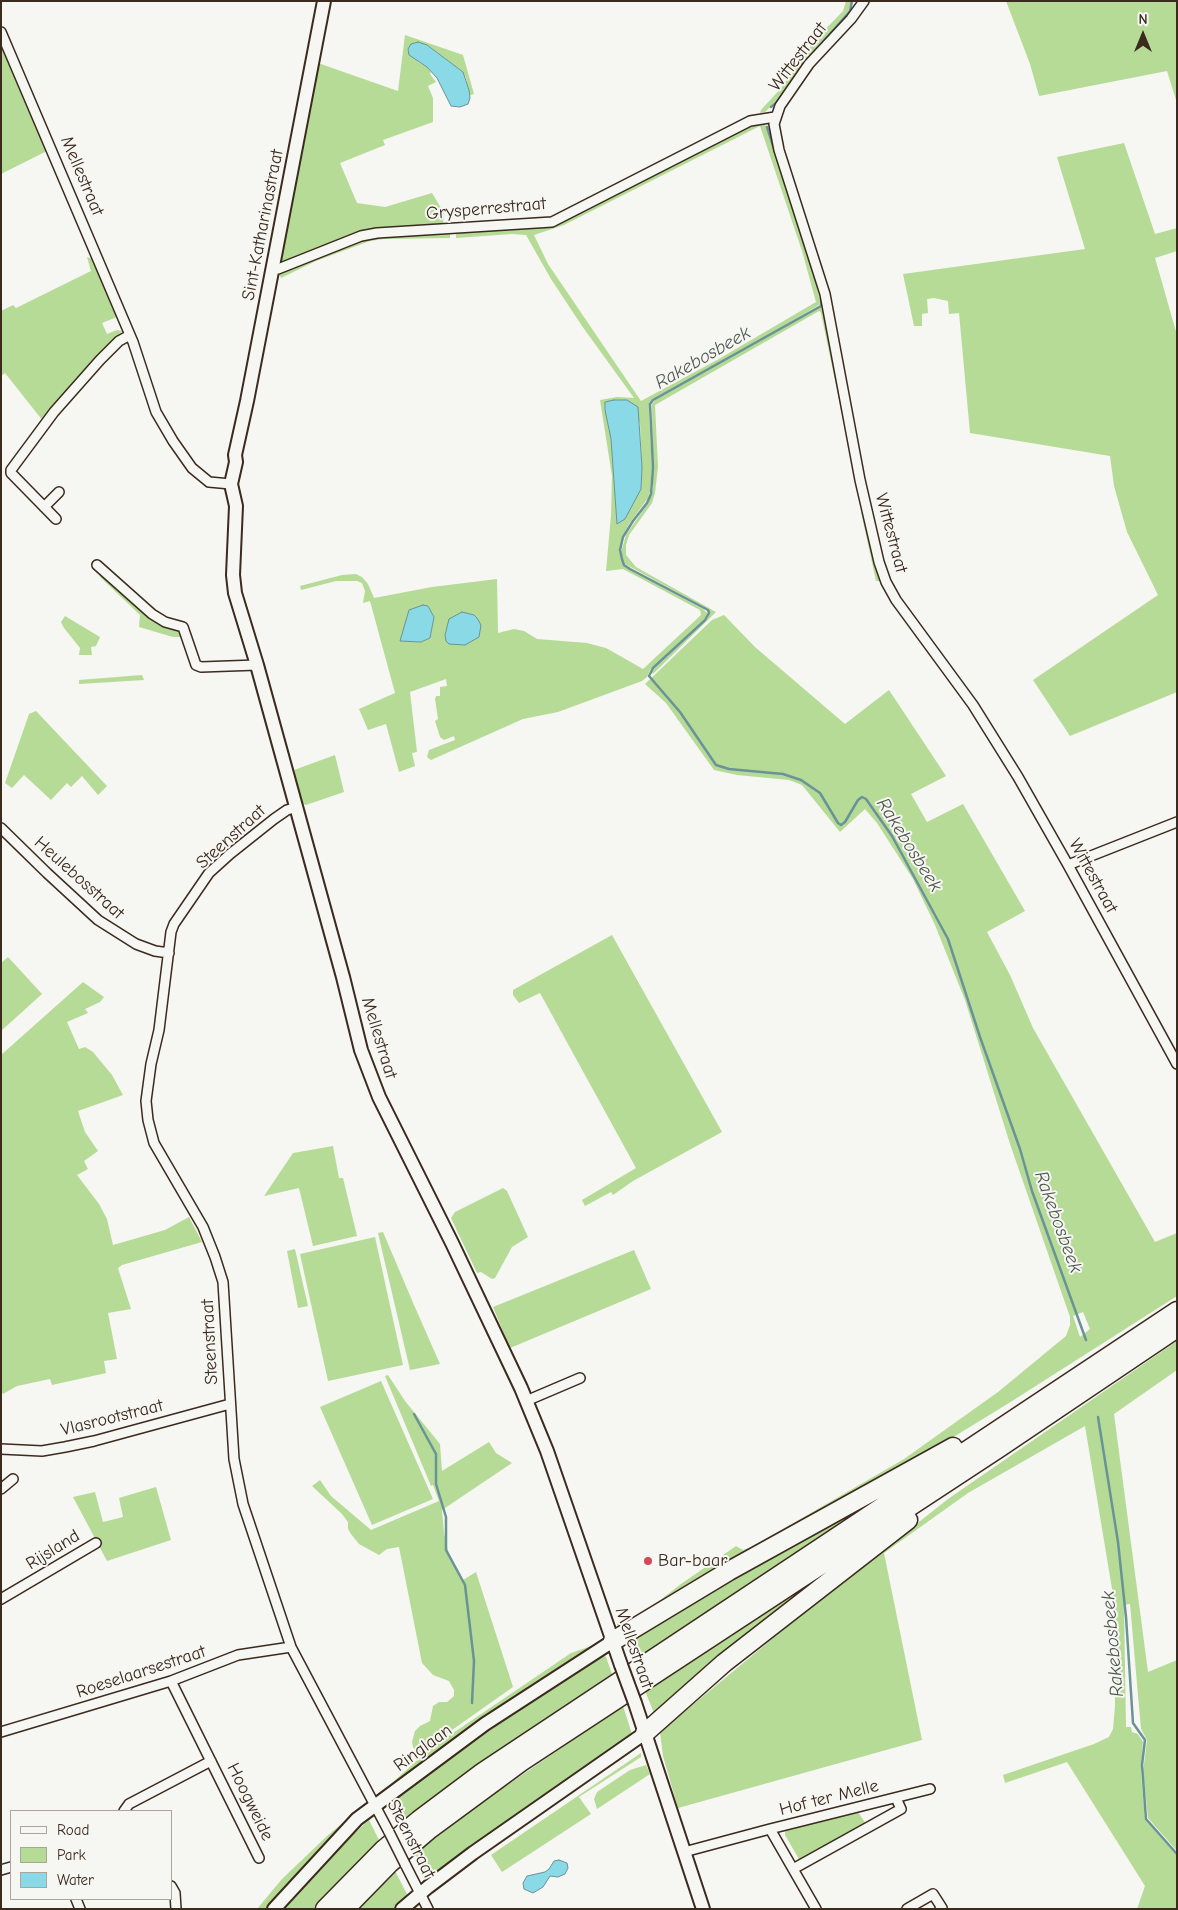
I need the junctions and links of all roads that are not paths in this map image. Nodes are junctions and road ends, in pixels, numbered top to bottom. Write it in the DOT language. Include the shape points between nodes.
graph roads {
  1 [pos="324,1"];
  2 [pos="862,2"];
  3 [pos="1,32"];
  4 [pos="775,117"];
  5 [pos="273,268"];
  6 [pos="130,335"];
  7 [pos="227,484"];
  8 [pos="59,492"];
  9 [pos="44,507"];
  10 [pos="56,519"];
  11 [pos="97,565"];
  12 [pos="257,664"];
  13 [pos="296,807"];
  14 [pos="1177,822"];
  15 [pos="1,828"];
  16 [pos="1068,865"];
  17 [pos="169,953"];
  18 [pos="1177,1064"];
  19 [pos="1177,1311"];
  20 [pos="1177,1328"];
  21 [pos="580,1378"];
  22 [pos="526,1400"];
  23 [pos="230,1404"];
  24 [pos="997,1440"];
  25 [pos="1,1449"];
  26 [pos="13,1479"];
  27 [pos="1,1489"];
  28 [pos="96,1543"];
  29 [pos="1,1599"];
  30 [pos="613,1641"];
  31 [pos="291,1648"];
  32 [pos="171,1682"];
  33 [pos="1,1732"];
  34 [pos="645,1733"];
  35 [pos="211,1761"];
  36 [pos="930,1789"];
  37 [pos="896,1798"];
  38 [pos="376,1805"];
  39 [pos="129,1809"];
  40 [pos="770,1829"];
  41 [pos="684,1852"];
  42 [pos="259,1858"];
  43 [pos="793,1869"];
  44 [pos="172,1888"];
  45 [pos="420,1893"];
  46 [pos="176,1909"];
  47 [pos="274,1909"];
  48 [pos="325,1909"];
  49 [pos="345,1909"];
  50 [pos="402,1909"];
  51 [pos="428,1909"];
  52 [pos="703,1909"];
  53 [pos="816,1909"];
  54 [pos="906,1909"];
  55 [pos="940,1909"];
  1 -- 5 [label="street, Sint-Katharinastraat"];
  2 -- 4 [label="street, Wittestraat" via="809,64"];
  3 -- 6 [label="street, Mellestraat"];
  4 -- 5 [label="street, Grysperrestraat" via="750,121 552,222 377,233 361,236 278,269"];
  4 -- 16 [label="street, Wittestraat" via="779,150 825,294 862,489 886,582 973,705"];
  5 -- 7 [label="street, Sint-Katharinastraat"];
  6 -- 7 [label="street, Mellestraat" via="156,412 173,441 192,468 209,482"];
  6 -- 9 [label="street" via="119,341 67,397 11,470 11,474"];
  7 -- 12 [label="street, Mellestraat" via="234,528 235,593"];
  8 -- 9 [label="street"];
  9 -- 10 [label="street"];
  11 -- 12 [label="street" via="152,614 183,627 196,665"];
  12 -- 13 [label="street, Mellestraat"];
  13 -- 17 [label="street, Steenstraat" via="274,819 209,874 174,924"];
  13 -- 22 [label="street, Mellestraat" via="361,1050 379,1097"];
  14 -- 16 [label="street"];
  15 -- 17 [label="street, Heulebosstraat" via="98,920 136,944"];
  16 -- 18 [label="street, Wittestraat"];
  17 -- 23 [label="street, Steenstraat" via="160,1030 147,1086 148,1120 154,1143 203,1227 223,1282"];
  19 -- 24 [label="highway"];
  20 -- 24 [label="highway"];
  21 -- 22 [label="street"];
  22 -- 30 [label="street, Mellestraat"];
  23 -- 25 [label="street, Vlasrootstraat" via="65,1447 42,1451"];
  23 -- 31 [label="street, Steenstraat" via="234,1459 242,1504"];
  24 -- 30 [label="highway" via="952,1448 729,1571"];
  24 -- 34 [label="highway" via="976,1470 724,1663"];
  24 -- 48 [label="highway" via="482,1772 383,1850"];
  24 -- 49 [label="highway" via="506,1773 430,1829 390,1863"];
  26 -- 27 [label="street"];
  28 -- 29 [label="street, Rijsland"];
  30 -- 34 [label="street, Mellestraat, bridge"];
  30 -- 38 [label="street, Ringlaan" via="485,1724"];
  31 -- 32 [label="street, Roeselaarsestraat" via="238,1655"];
  31 -- 38 [label="street, Steenstraat"];
  32 -- 33 [label="street, Roeselaarsestraat"];
  32 -- 35 [label="street, Hoogweide"];
  34 -- 41 [label="street, Mellestraat"];
  34 -- 45 [label="street"];
  35 -- 39 [label="street, Hoogweide"];
  35 -- 42 [label="street, Hoogweide"];
  36 -- 37 [label="street, Hof ter Melle"];
  37 -- 40 [label="street, Hof ter Melle"];
  37 -- 43 [label="street, Hof ter Melle" via="901,1809"];
  38 -- 45 [label="street, Steenstraat, bridge"];
  38 -- 47 [label="street, Ringlaan" via="357,1820"];
  40 -- 41 [label="street, Hof ter Melle"];
  40 -- 43 [label="street, Hof ter Melle"];
  41 -- 52 [label="street, Mellestraat"];
  43 -- 53 [label="street, Hof ter Melle"];
  44 -- 46 [label="street"];
  45 -- 50 [label="street"];
  45 -- 51 [label="street, Steenstraat"];
  54 -- 55 [label="street" via="933,1894"];
}
